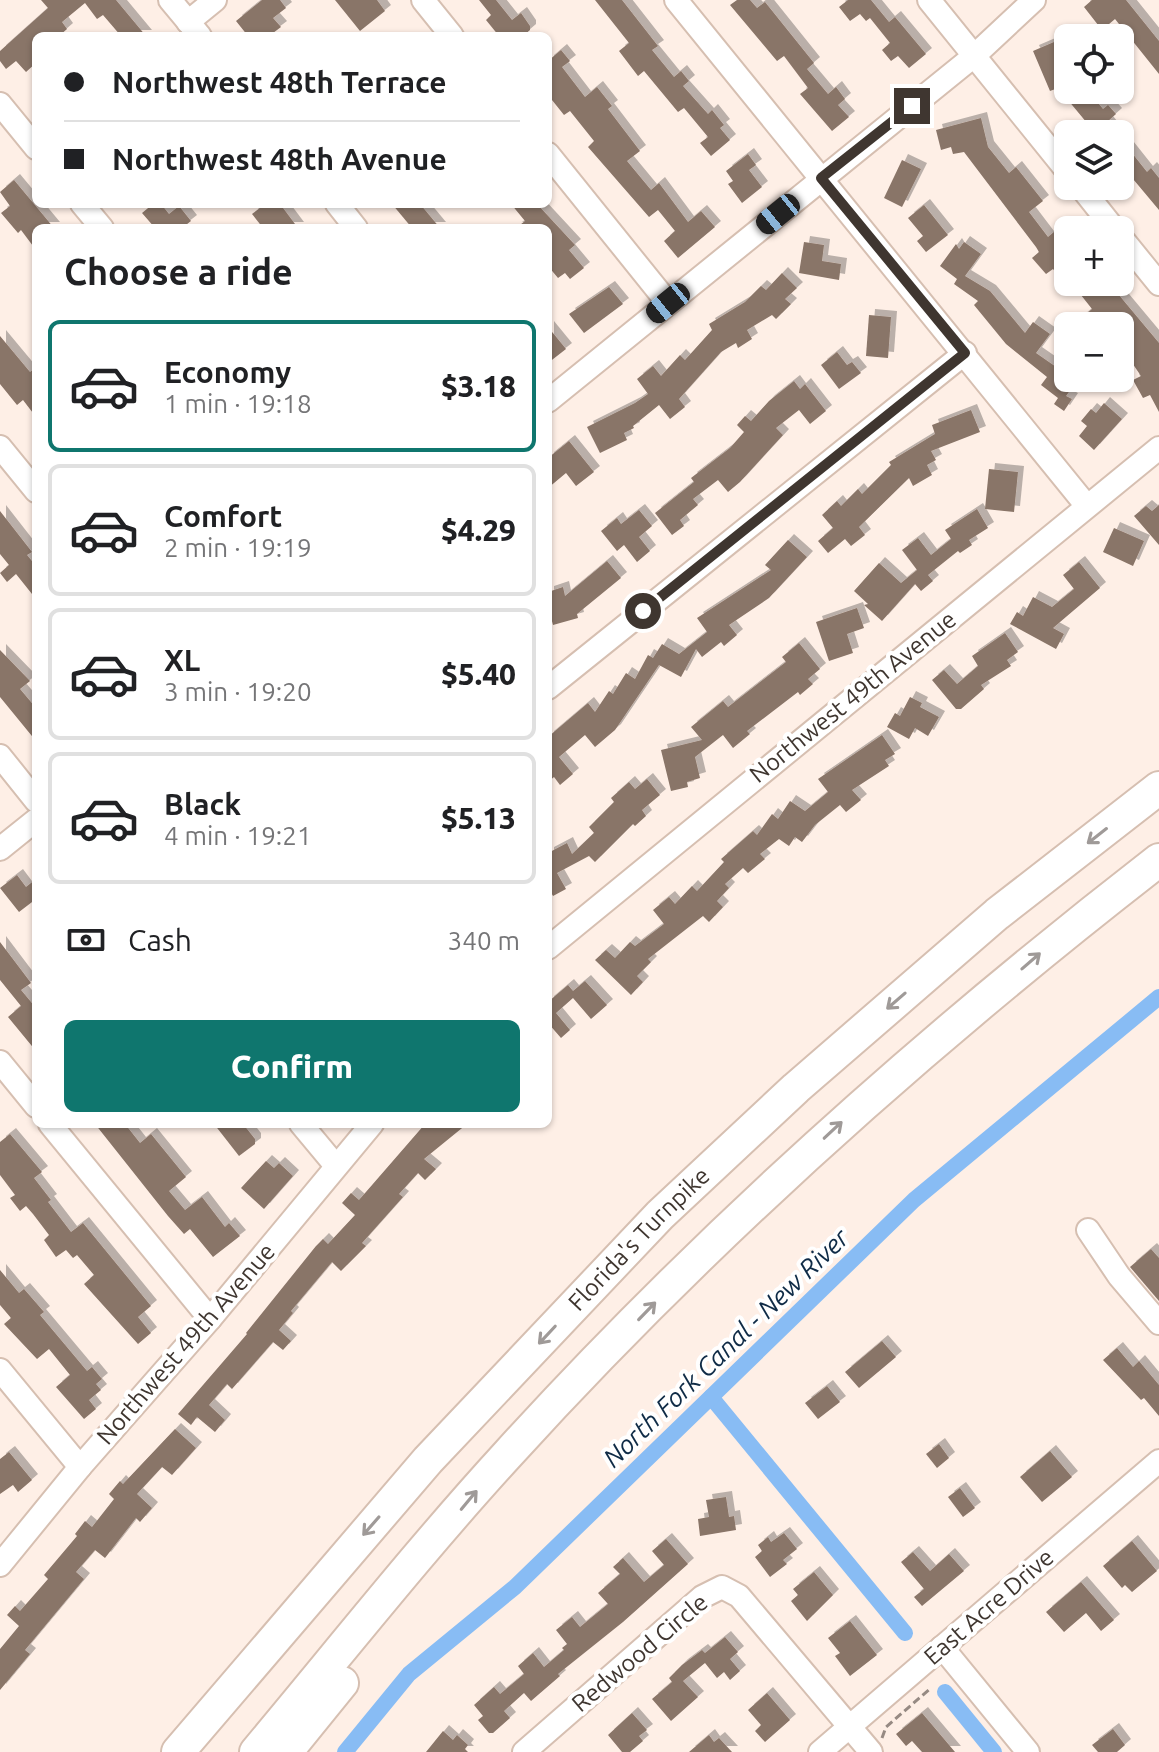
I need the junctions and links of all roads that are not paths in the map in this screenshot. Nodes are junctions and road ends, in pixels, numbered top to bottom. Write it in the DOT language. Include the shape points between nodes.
graph roads {
  1 [pos="170,0"];
  2 [pos="215,0"];
  3 [pos="423,0"];
  4 [pos="676,0"];
  5 [pos="929,0"];
  6 [pos="1034,0"];
  7 [pos="194,29"];
  8 [pos="449,32"];
  9 [pos="974,56"];
  10 [pos="0,104"];
  11 [pos="32,143"];
  12 [pos="1054,155"];
  13 [pos="552,159"];
  14 [pos="821,178"];
  15 [pos="1091,200"];
  16 [pos="85,208"];
  17 [pos="340,208"];
  18 [pos="1104,216"];
  19 [pos="99,224"];
  20 [pos="353,224"];
  21 [pos="1134,253"];
  22 [pos="1159,284"];
  23 [pos="668,303"];
  24 [pos="965,353"];
  25 [pos="552,398"];
  26 [pos="0,447"];
  27 [pos="1159,448"];
  28 [pos="32,486"];
  29 [pos="1086,505"];
  30 [pos="552,685"];
  31 [pos="0,756"];
  32 [pos="1159,788"];
  33 [pos="32,796"];
  34 [pos="32,823"];
  35 [pos="0,849"];
  36 [pos="1159,860"];
  37 [pos="552,945"];
  38 [pos="0,1062"];
  39 [pos="32,1101"];
  40 [pos="53,1128"];
  41 [pos="304,1128"];
  42 [pos="369,1128"];
  43 [pos="336,1166"];
  44 [pos="1088,1230"];
  45 [pos="210,1319"];
  46 [pos="1159,1323"];
  47 [pos="0,1370"];
  48 [pos="1159,1461"];
  49 [pos="80,1467"];
  50 [pos="425,1551"];
  51 [pos="0,1565"];
  52 [pos="942,1647"];
  53 [pos="850,1726"];
  54 [pos="876,1745"];
  55 [pos="178,1752"];
  56 [pos="256,1752"];
  57 [pos="286,1752"];
  58 [pos="524,1752"];
  59 [pos="820,1752"];
  60 [pos="1028,1752"];
  1 -- 7 [label="street"];
  2 -- 7 [label="street"];
  3 -- 8 [label="street"];
  4 -- 14 [label="street"];
  5 -- 9 [label="street"];
  6 -- 9 [label="street"];
  9 -- 12 [label="street"];
  9 -- 14 [label="street"];
  10 -- 11 [label="street"];
  13 -- 23 [label="street"];
  14 -- 23 [label="street"];
  14 -- 24 [label="street"];
  15 -- 18 [label="street"];
  16 -- 19 [label="street"];
  17 -- 20 [label="street"];
  21 -- 22 [label="street"];
  23 -- 25 [label="street"];
  24 -- 29 [label="street"];
  24 -- 30 [label="street"];
  26 -- 28 [label="street"];
  27 -- 29 [label="street, Northwest 49th Avenue"];
  29 -- 37 [label="street, Northwest 49th Avenue"];
  31 -- 33 [label="street"];
  32 -- 55 [label="highway, Florida's Turnpike, one-way" via="997,914 796,1088 660,1215 428,1460"];
  34 -- 35 [label="street"];
  50 -- 36 [label="highway, one-way" via="507,1454 691,1264 843,1121 1045,948"];
  38 -- 39 [label="street"];
  40 -- 45 [label="street"];
  41 -- 43 [label="street"];
  42 -- 43 [label="street, Northwest 49th Avenue"];
  43 -- 45 [label="street, Northwest 49th Avenue"];
  44 -- 46 [label="street"];
  45 -- 49 [label="street, Northwest 49th Avenue"];
  47 -- 49 [label="street"];
  48 -- 52 [label="street, East Acre Drive"];
  49 -- 51 [label="street, Northwest 49th Avenue"];
  50 -- 56 [label="highway"];
  50 -- 57 [label="highway" via="407,1603"];
  52 -- 53 [label="street, East Acre Drive"];
  52 -- 60 [label="street"];
  53 -- 54 [label="street"];
  53 -- 58 [label="street, Redwood Circle" via="739,1596 722,1587 702,1597"];
  53 -- 59 [label="street, East Acre Drive"];
}
